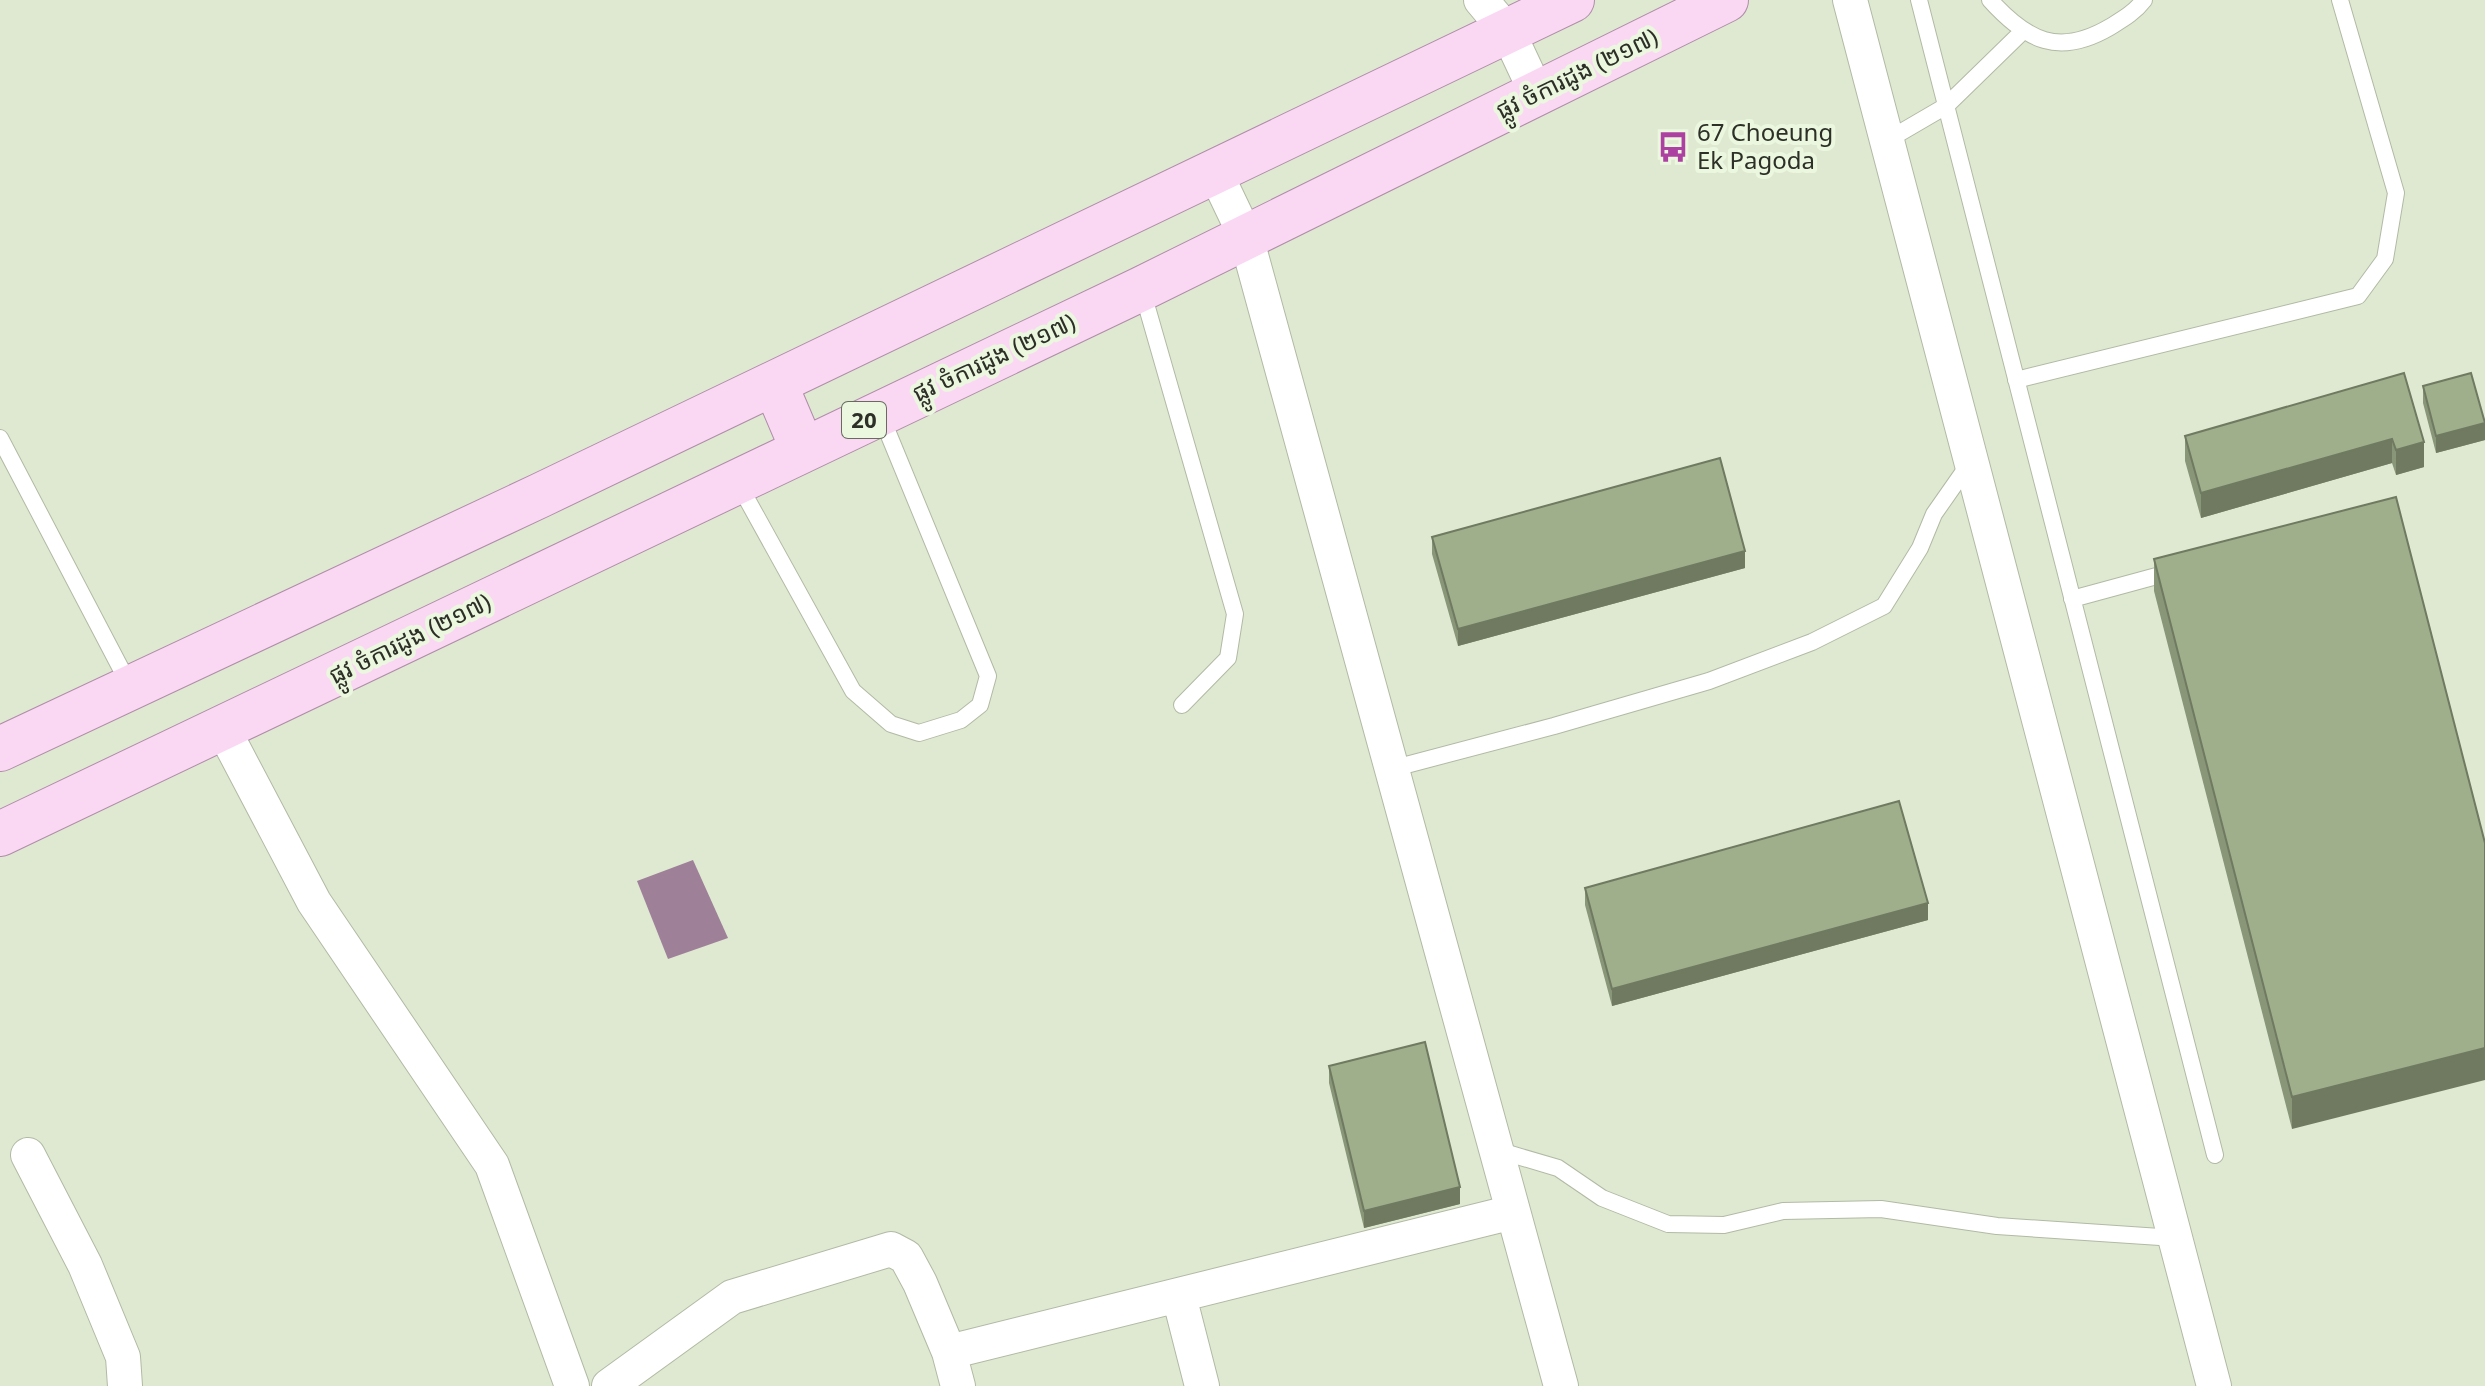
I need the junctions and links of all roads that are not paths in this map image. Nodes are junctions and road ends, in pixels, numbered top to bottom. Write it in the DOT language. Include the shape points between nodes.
graph roads {
  1 [pos="1572,0"];
  2 [pos="1726,0"];
  3 [pos="1850,0"];
  4 [pos="1919,0"];
  5 [pos="1990,0"];
  6 [pos="2144,0"];
  7 [pos="2340,0"];
  8 [pos="1494,16"];
  9 [pos="2023,31"];
  10 [pos="1537,94"];
  11 [pos="1946,106"];
  12 [pos="1886,141"];
  13 [pos="1215,172"];
  14 [pos="1246,237"];
  15 [pos="1141,289"];
  16 [pos="2016,380"];
  17 [pos="775,384"];
  18 [pos="880,412"];
  19 [pos="0,438"];
  20 [pos="803,450"];
  21 [pos="1972,460"];
  22 [pos="737,481"];
  23 [pos="2192,567"];
  24 [pos="2072,599"];
  25 [pos="131,687"];
  26 [pos="1182,705"];
  27 [pos="223,729"];
  28 [pos="0,749"];
  29 [pos="1391,769"];
  30 [pos="0,834"];
  31 [pos="1496,1149"];
  32 [pos="28,1155"];
  33 [pos="2215,1155"];
  34 [pos="1513,1212"];
  35 [pos="2175,1238"];
  36 [pos="1179,1296"];
  37 [pos="949,1352"];
  38 [pos="125,1386"];
  39 [pos="572,1386"];
  40 [pos="609,1386"];
  41 [pos="958,1386"];
  42 [pos="1202,1386"];
  43 [pos="1561,1386"];
  44 [pos="2214,1386"];
  1 -- 8 [label="main road"];
  2 -- 10 [label="main road, ផ្លូវ ចំការដូង (២១៧) / 20"];
  3 -- 12 [label="street"];
  4 -- 11 [label="lane"];
  5 -- 9 [label="lane"];
  6 -- 9 [label="lane" via="2135,12 2094,36 2058,44"];
  7 -- 16 [label="lane" via="2396,193 2385,259 2358,296"];
  8 -- 10 [label="street"];
  8 -- 13 [label="main road"];
  9 -- 11 [label="lane"];
  10 -- 14 [label="main road, ផ្លូវ ចំការដូង (២១៧) / 20"];
  11 -- 12 [label="lane"];
  11 -- 16 [label="lane"];
  12 -- 21 [label="street"];
  13 -- 14 [label="street"];
  13 -- 17 [label="main road"];
  14 -- 15 [label="main road, ផ្លូវ ចំការដូង (២១៧) / 20"];
  14 -- 29 [label="street"];
  15 -- 18 [label="main road, ផ្លូវ ចំការដូង (២១៧) / 20"];
  15 -- 26 [label="lane" via="1235,614 1228,658"];
  16 -- 24 [label="lane"];
  17 -- 20 [label="main road"];
  17 -- 25 [label="main road"];
  18 -- 20 [label="main road, ផ្លូវ ចំការដូង (២១៧) / 20"];
  18 -- 22 [label="lane" via="988,676 980,705 961,720 919,733 891,724 853,691"];
  19 -- 25 [label="lane"];
  20 -- 22 [label="main road, ផ្លូវ ចំការដូង (២១៧) / 20"];
  21 -- 29 [label="lane" via="1934,514 1884,606 1812,642 1709,681"];
  21 -- 35 [label="street"];
  22 -- 27 [label="main road, ផ្លូវ ចំការដូង (២១៧) / 20"];
  23 -- 24 [label="lane"];
  24 -- 33 [label="lane"];
  25 -- 28 [label="main road"];
  27 -- 30 [label="main road, ផ្លូវ ចំការដូង (២១៧) / 20"];
  27 -- 39 [label="street" via="314,902 492,1165"];
  29 -- 31 [label="street"];
  31 -- 34 [label="street"];
  31 -- 35 [label="lane" via="1558,1168 1602,1198 1668,1224 1724,1225 1783,1211 1881,1209 1997,1226"];
  32 -- 38 [label="street" via="85,1265 123,1357"];
  34 -- 36 [label="street"];
  34 -- 43 [label="street"];
  35 -- 44 [label="street"];
  36 -- 37 [label="street"];
  36 -- 42 [label="street"];
  37 -- 40 [label="street" via="906,1257 891,1249 732,1297"];
  37 -- 41 [label="street"];
}
